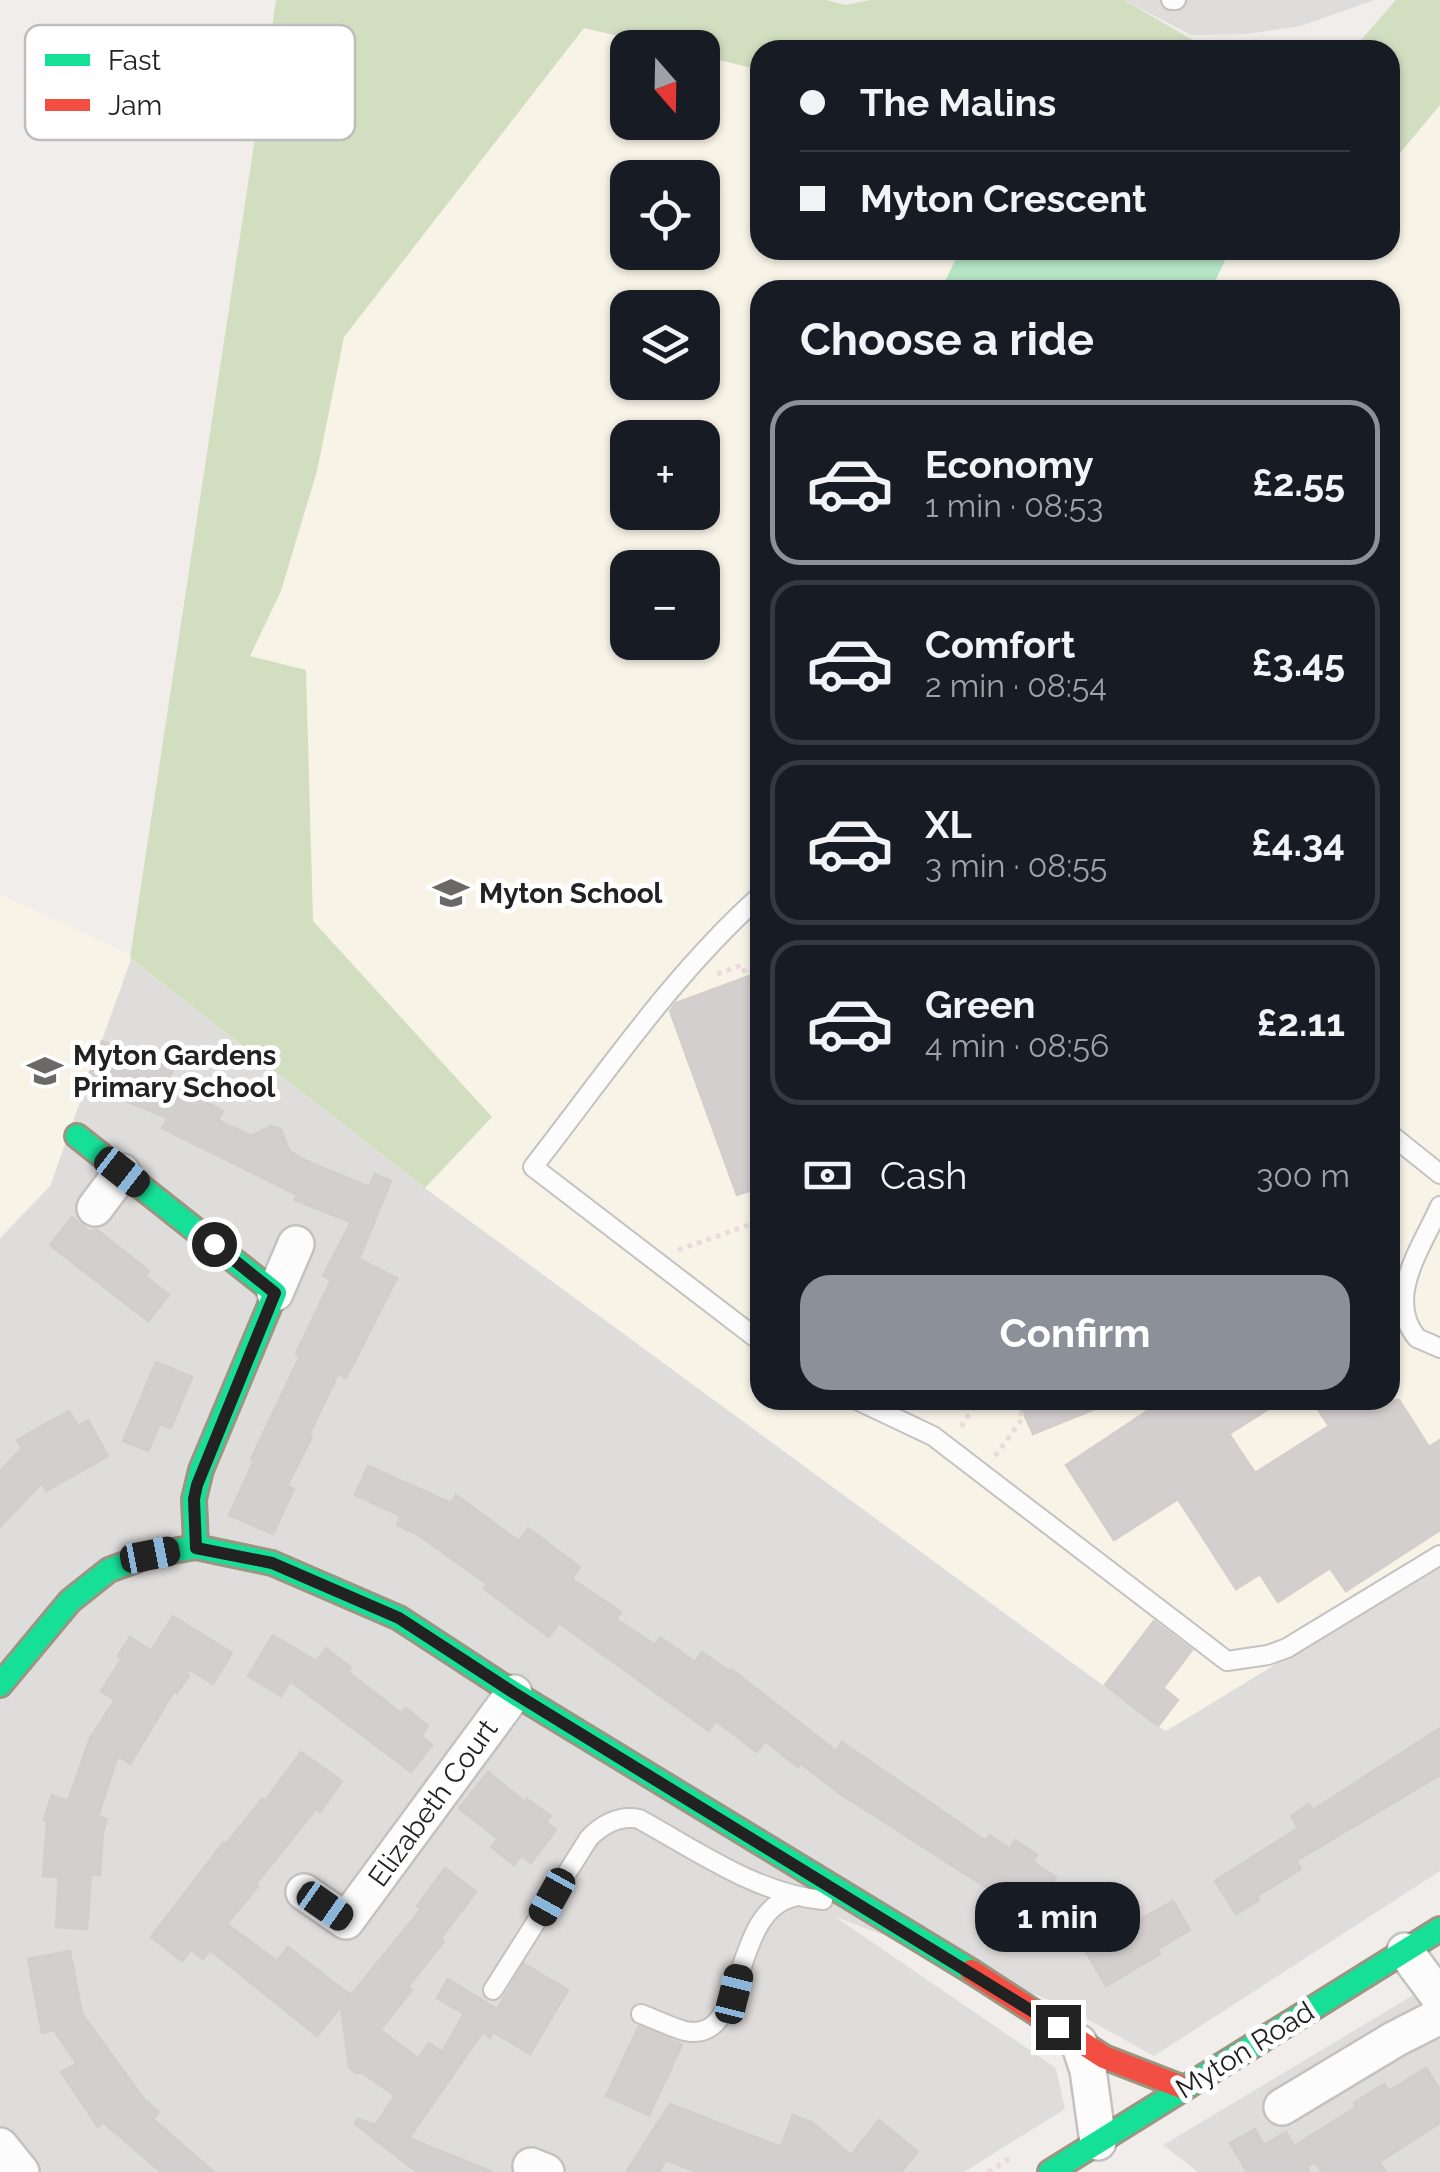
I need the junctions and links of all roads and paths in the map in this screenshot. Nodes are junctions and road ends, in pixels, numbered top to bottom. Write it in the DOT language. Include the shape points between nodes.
graph roads {
  1 [pos="750,906"];
  2 [pos="78,1136"];
  3 [pos="1400,1142"];
  4 [pos="122,1172"];
  5 [pos="1440,1174"];
  6 [pos="1440,1206"];
  7 [pos="95,1208"];
  8 [pos="750,1225"];
  9 [pos="296,1244"];
  10 [pos="652,1259"];
  11 [pos="275,1293"];
  12 [pos="750,1333"];
  13 [pos="1440,1348"];
  14 [pos="877,1410"];
  15 [pos="972,1410"];
  16 [pos="1019,1410"];
  17 [pos="948,1448"];
  18 [pos="982,1473"];
  19 [pos="196,1548"];
  20 [pos="1440,1555"];
  21 [pos="0,1686"];
  22 [pos="514,1693"];
  23 [pos="304,1892"];
  24 [pos="794,1897"];
  25 [pos="859,1903"];
  26 [pos="1440,1929"];
  27 [pos="1405,1951"];
  28 [pos="493,1990"];
  29 [pos="1440,1998"];
  30 [pos="641,2014"];
  31 [pos="1440,2016"];
  32 [pos="1079,2043"];
  33 [pos="1184,2088"];
  34 [pos="1282,2107"];
  35 [pos="1098,2142"];
  36 [pos="0,2146"];
  37 [pos="22,2172"];
  38 [pos="1050,2172"];
  1 -- 10 [label="lane" via="649,1014 532,1167"];
  2 -- 4 [label="street"];
  3 -- 5 [label="lane"];
  4 -- 7 [label="street"];
  4 -- 11 [label="street"];
  6 -- 13 [label="lane" via="1402,1308 1418,1338"];
  8 -- 10 [label="path"];
  9 -- 11 [label="street"];
  10 -- 12 [label="lane"];
  11 -- 19 [label="street" via="197,1485"];
  14 -- 17 [label="lane"];
  15 -- 17 [label="path"];
  16 -- 18 [label="path" via="1023,1418"];
  17 -- 18 [label="lane"];
  18 -- 20 [label="lane" via="1227,1661 1287,1648"];
  19 -- 21 [label="street" via="139,1558 83,1588"];
  19 -- 22 [label="street" via="272,1563 368,1603"];
  22 -- 23 [label="street, Elizabeth Court" via="346,1920"];
  22 -- 25 [label="street"];
  24 -- 25 [label="lane"];
  24 -- 28 [label="lane" via="639,1819 614,1820 589,1838"];
  24 -- 30 [label="lane" via="763,1915 744,1951 734,1994 707,2030 687,2032"];
  25 -- 32 [label="street"];
  26 -- 27 [label="street, Myton Road"];
  27 -- 29 [label="street"];
  27 -- 33 [label="street, Myton Road"];
  31 -- 34 [label="street"];
  32 -- 33 [label="street"];
  32 -- 35 [label="street"];
  33 -- 35 [label="street, Myton Road"];
  35 -- 38 [label="street, Myton Road"];
  36 -- 37 [label="street"];
}
